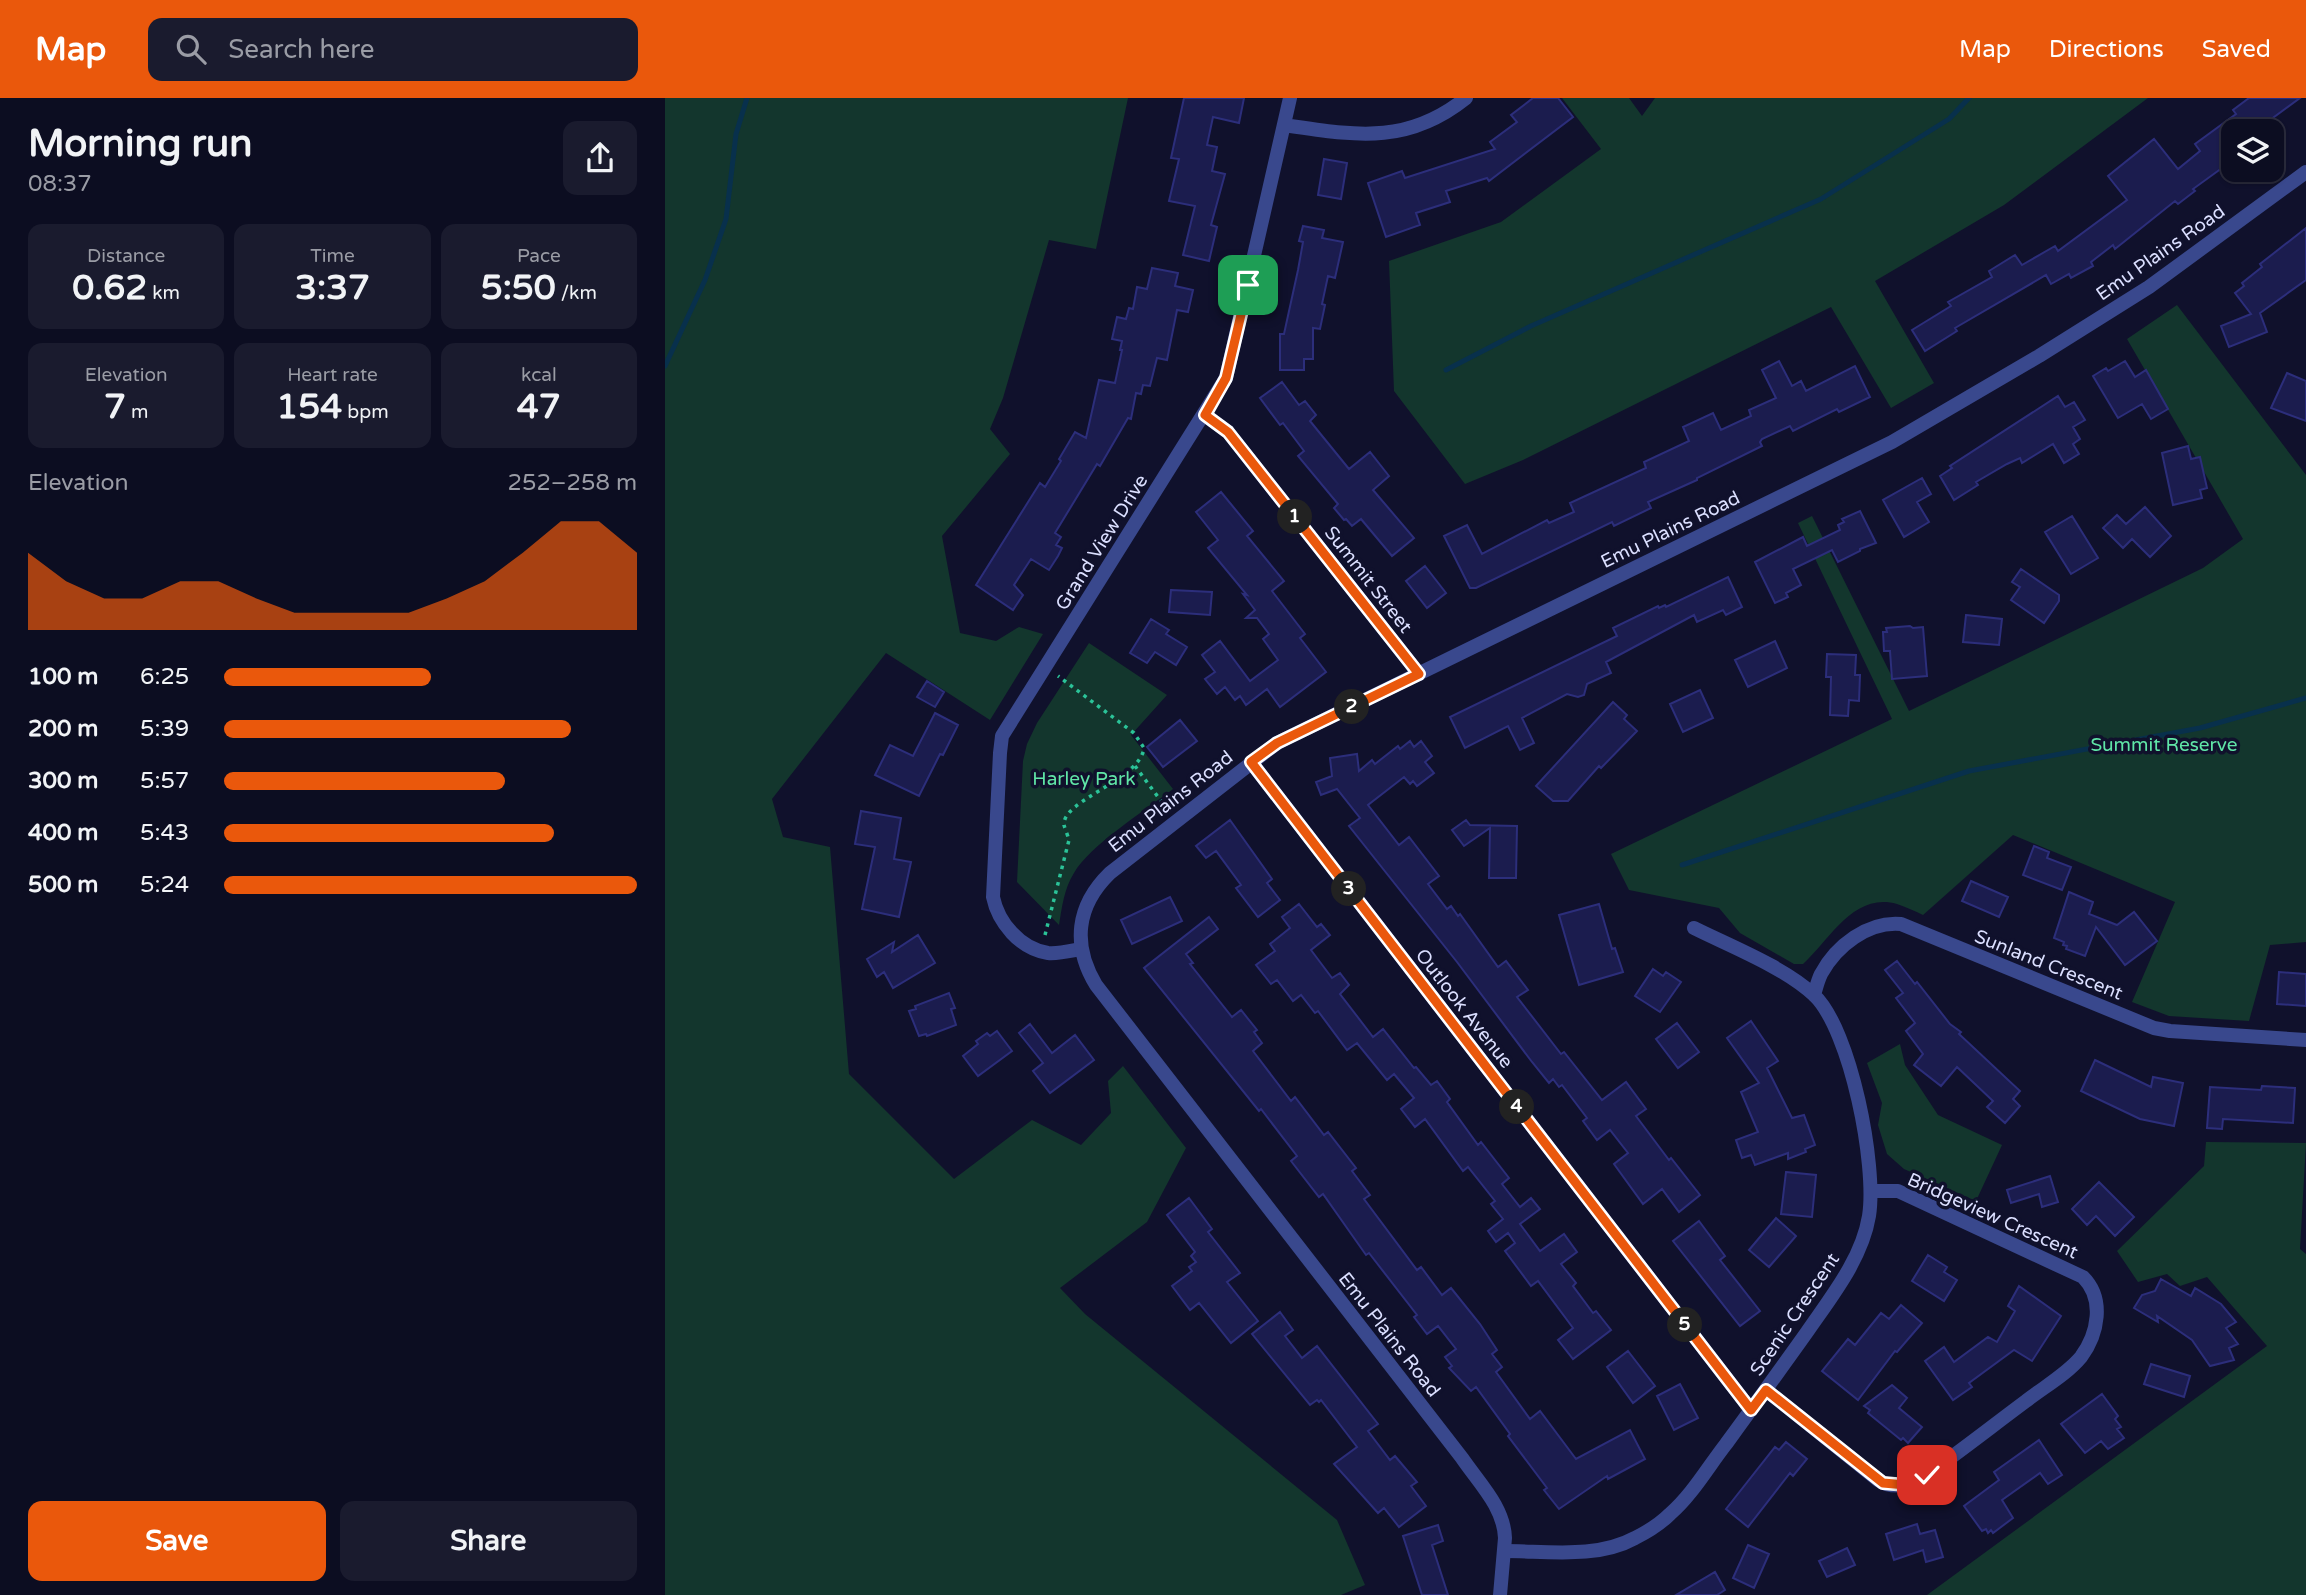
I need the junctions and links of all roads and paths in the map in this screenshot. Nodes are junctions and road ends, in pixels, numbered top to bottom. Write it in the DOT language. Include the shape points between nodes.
graph roads {
  1 [pos="1290,98"];
  2 [pos="1466,98"];
  3 [pos="1285,125"];
  4 [pos="2306,172"];
  5 [pos="1205,415"];
  6 [pos="1419,674"];
  7 [pos="1065,681"];
  8 [pos="1251,762"];
  9 [pos="1135,766"];
  10 [pos="1176,821"];
  11 [pos="1693,928"];
  12 [pos="1080,949"];
  13 [pos="1042,951"];
  14 [pos="1814,995"];
  15 [pos="2306,1040"];
  16 [pos="1871,1191"];
  17 [pos="1766,1390"];
  18 [pos="1751,1410"];
  19 [pos="1505,1551"];
  20 [pos="1500,1595"];
  1 -- 3 [label="street, Grand View Drive"];
  2 -- 3 [label="street" via="1428,121 1384,133 1356,135"];
  3 -- 5 [label="street, Grand View Drive" via="1230,365"];
  4 -- 6 [label="street, Emu Plains Road" via="2149,287 1892,442"];
  5 -- 6 [label="street, Summit Street" via="1228,432"];
  5 -- 13 [label="street, Grand View Drive" via="1002,736 997,914 1027,945"];
  6 -- 8 [label="street, Emu Plains Road" via="1277,743"];
  7 -- 9 [label="path" via="1134,733 1144,748"];
  8 -- 10 [label="street, Emu Plains Road"];
  8 -- 18 [label="street, Outlook Avenue"];
  9 -- 10 [label="path"];
  9 -- 13 [label="path" via="1074,808 1065,820 1069,840"];
  10 -- 12 [label="street, Emu Plains Road" via="1095,890 1084,913"];
  11 -- 14 [label="street, Scenic Crescent" via="1763,962"];
  12 -- 13 [label="street"];
  12 -- 19 [label="street, Emu Plains Road" via="1096,985 1491,1499 1504,1529"];
  14 -- 15 [label="street, Sunland Crescent" via="1820,976 1846,944 1870,928 1901,924 2154,1028"];
  14 -- 16 [label="street, Scenic Crescent" via="1831,1018 1847,1056 1868,1150"];
  16 -- 17 [label="street, Scenic Crescent" via="1869,1217 1855,1257"];
  16 -- 17 [label="street, Bridgeview Crescent" via="1898,1191 2084,1277 2097,1307 2088,1346 2077,1361 1927,1475 1901,1486 1878,1480"];
  17 -- 18 [label="street, Scenic Crescent"];
  18 -- 19 [label="street, Scenic Crescent" via="1676,1508 1636,1538 1598,1551"];
  19 -- 20 [label="street, Emu Plains Road"];
}
